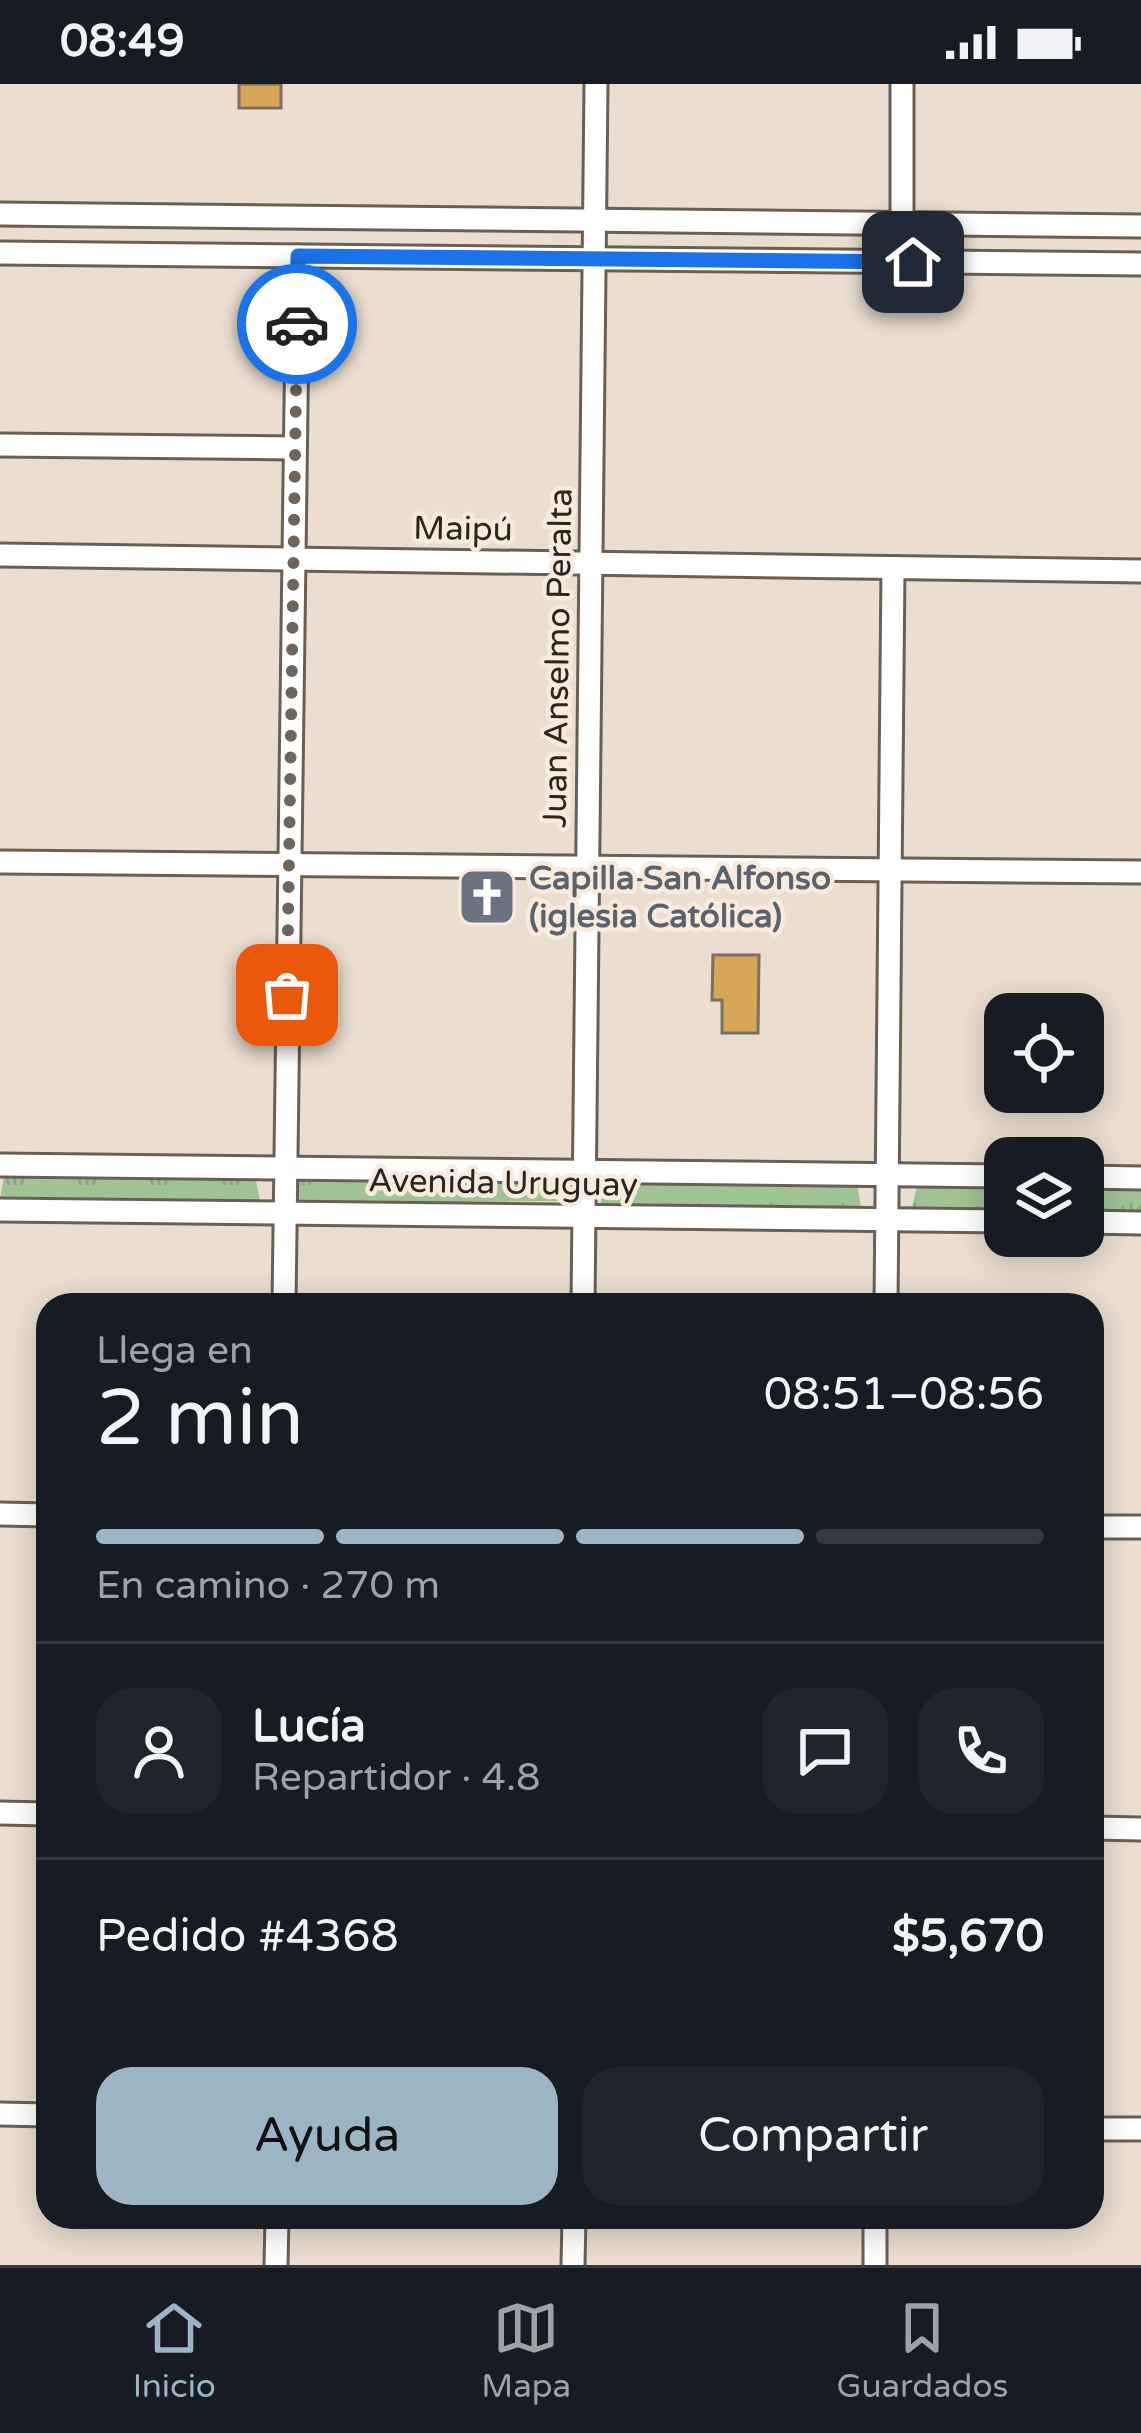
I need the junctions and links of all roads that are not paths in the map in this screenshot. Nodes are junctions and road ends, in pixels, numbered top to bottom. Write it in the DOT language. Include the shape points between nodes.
graph roads {
  1 [pos="596,84"];
  2 [pos="902,84"];
  3 [pos="0,214"];
  4 [pos="595,220"];
  5 [pos="902,223"];
  6 [pos="1141,226"];
  7 [pos="0,253"];
  8 [pos="298,256"];
  9 [pos="593,258"];
  10 [pos="1141,264"];
  11 [pos="0,445"];
  12 [pos="294,448"];
  13 [pos="0,555"];
  14 [pos="293,559"];
  15 [pos="593,563"];
  16 [pos="893,568"];
  17 [pos="1141,571"];
  18 [pos="0,862"];
  19 [pos="290,866"];
  20 [pos="589,868"];
  21 [pos="892,869"];
  22 [pos="1141,872"];
  23 [pos="0,1165"];
  24 [pos="284,1168"];
  25 [pos="584,1172"];
  26 [pos="887,1175"];
  27 [pos="984,1176"];
  28 [pos="1104,1177"];
  29 [pos="1141,1178"];
  30 [pos="0,1210"];
  31 [pos="284,1213"];
  32 [pos="583,1217"];
  33 [pos="887,1220"];
  34 [pos="984,1221"];
  35 [pos="1104,1222"];
  36 [pos="1141,1223"];
  37 [pos="284,1293"];
  38 [pos="583,1293"];
  39 [pos="886,1293"];
  40 [pos="0,1514"];
  41 [pos="36,1515"];
  42 [pos="1104,1527"];
  43 [pos="1141,1527"];
  44 [pos="0,1813"];
  45 [pos="36,1814"];
  46 [pos="1104,1828"];
  47 [pos="1141,1829"];
  48 [pos="0,2114"];
  49 [pos="36,2115"];
  50 [pos="1104,2129"];
  51 [pos="1141,2129"];
  52 [pos="277,2229"];
  53 [pos="574,2229"];
  54 [pos="875,2229"];
  55 [pos="276,2265"];
  56 [pos="573,2265"];
  57 [pos="875,2265"];
  1 -- 4 [label="street, Juan Anselmo Peralta"];
  2 -- 5 [label="street"];
  3 -- 4 [label="street"];
  4 -- 5 [label="street"];
  4 -- 9 [label="street, Juan Anselmo Peralta"];
  5 -- 6 [label="street"];
  7 -- 8 [label="street"];
  8 -- 9 [label="street"];
  8 -- 12 [label="street"];
  9 -- 10 [label="street"];
  9 -- 15 [label="street, Juan Anselmo Peralta"];
  11 -- 12 [label="street"];
  12 -- 14 [label="street"];
  13 -- 14 [label="street, Maipú"];
  14 -- 15 [label="street, Maipú"];
  14 -- 19 [label="street"];
  15 -- 16 [label="street, Maipú"];
  15 -- 20 [label="street, Juan Anselmo Peralta"];
  16 -- 17 [label="street, Maipú"];
  16 -- 21 [label="street"];
  18 -- 19 [label="street"];
  19 -- 20 [label="street"];
  19 -- 24 [label="street"];
  20 -- 21 [label="street"];
  20 -- 25 [label="street, Juan Anselmo Peralta"];
  21 -- 22 [label="street"];
  21 -- 26 [label="street"];
  23 -- 24 [label="street, Avenida Uruguay"];
  24 -- 25 [label="street, Avenida Uruguay"];
  24 -- 31 [label="street"];
  25 -- 26 [label="street, Avenida Uruguay"];
  25 -- 32 [label="street, Juan Anselmo Peralta"];
  26 -- 27 [label="street, Avenida Uruguay"];
  26 -- 33 [label="street"];
  28 -- 29 [label="street"];
  30 -- 31 [label="street, Avenida Uruguay"];
  31 -- 32 [label="street, Avenida Uruguay"];
  31 -- 37 [label="street"];
  32 -- 33 [label="street, Avenida Uruguay"];
  32 -- 38 [label="street, Juan Anselmo Peralta"];
  33 -- 34 [label="street, Avenida Uruguay"];
  33 -- 39 [label="street"];
  35 -- 36 [label="street"];
  40 -- 41 [label="street"];
  42 -- 43 [label="street"];
  44 -- 45 [label="street"];
  46 -- 47 [label="street"];
  48 -- 49 [label="street"];
  50 -- 51 [label="street"];
  52 -- 55 [label="street"];
  53 -- 56 [label="street"];
  54 -- 57 [label="street"];
}
